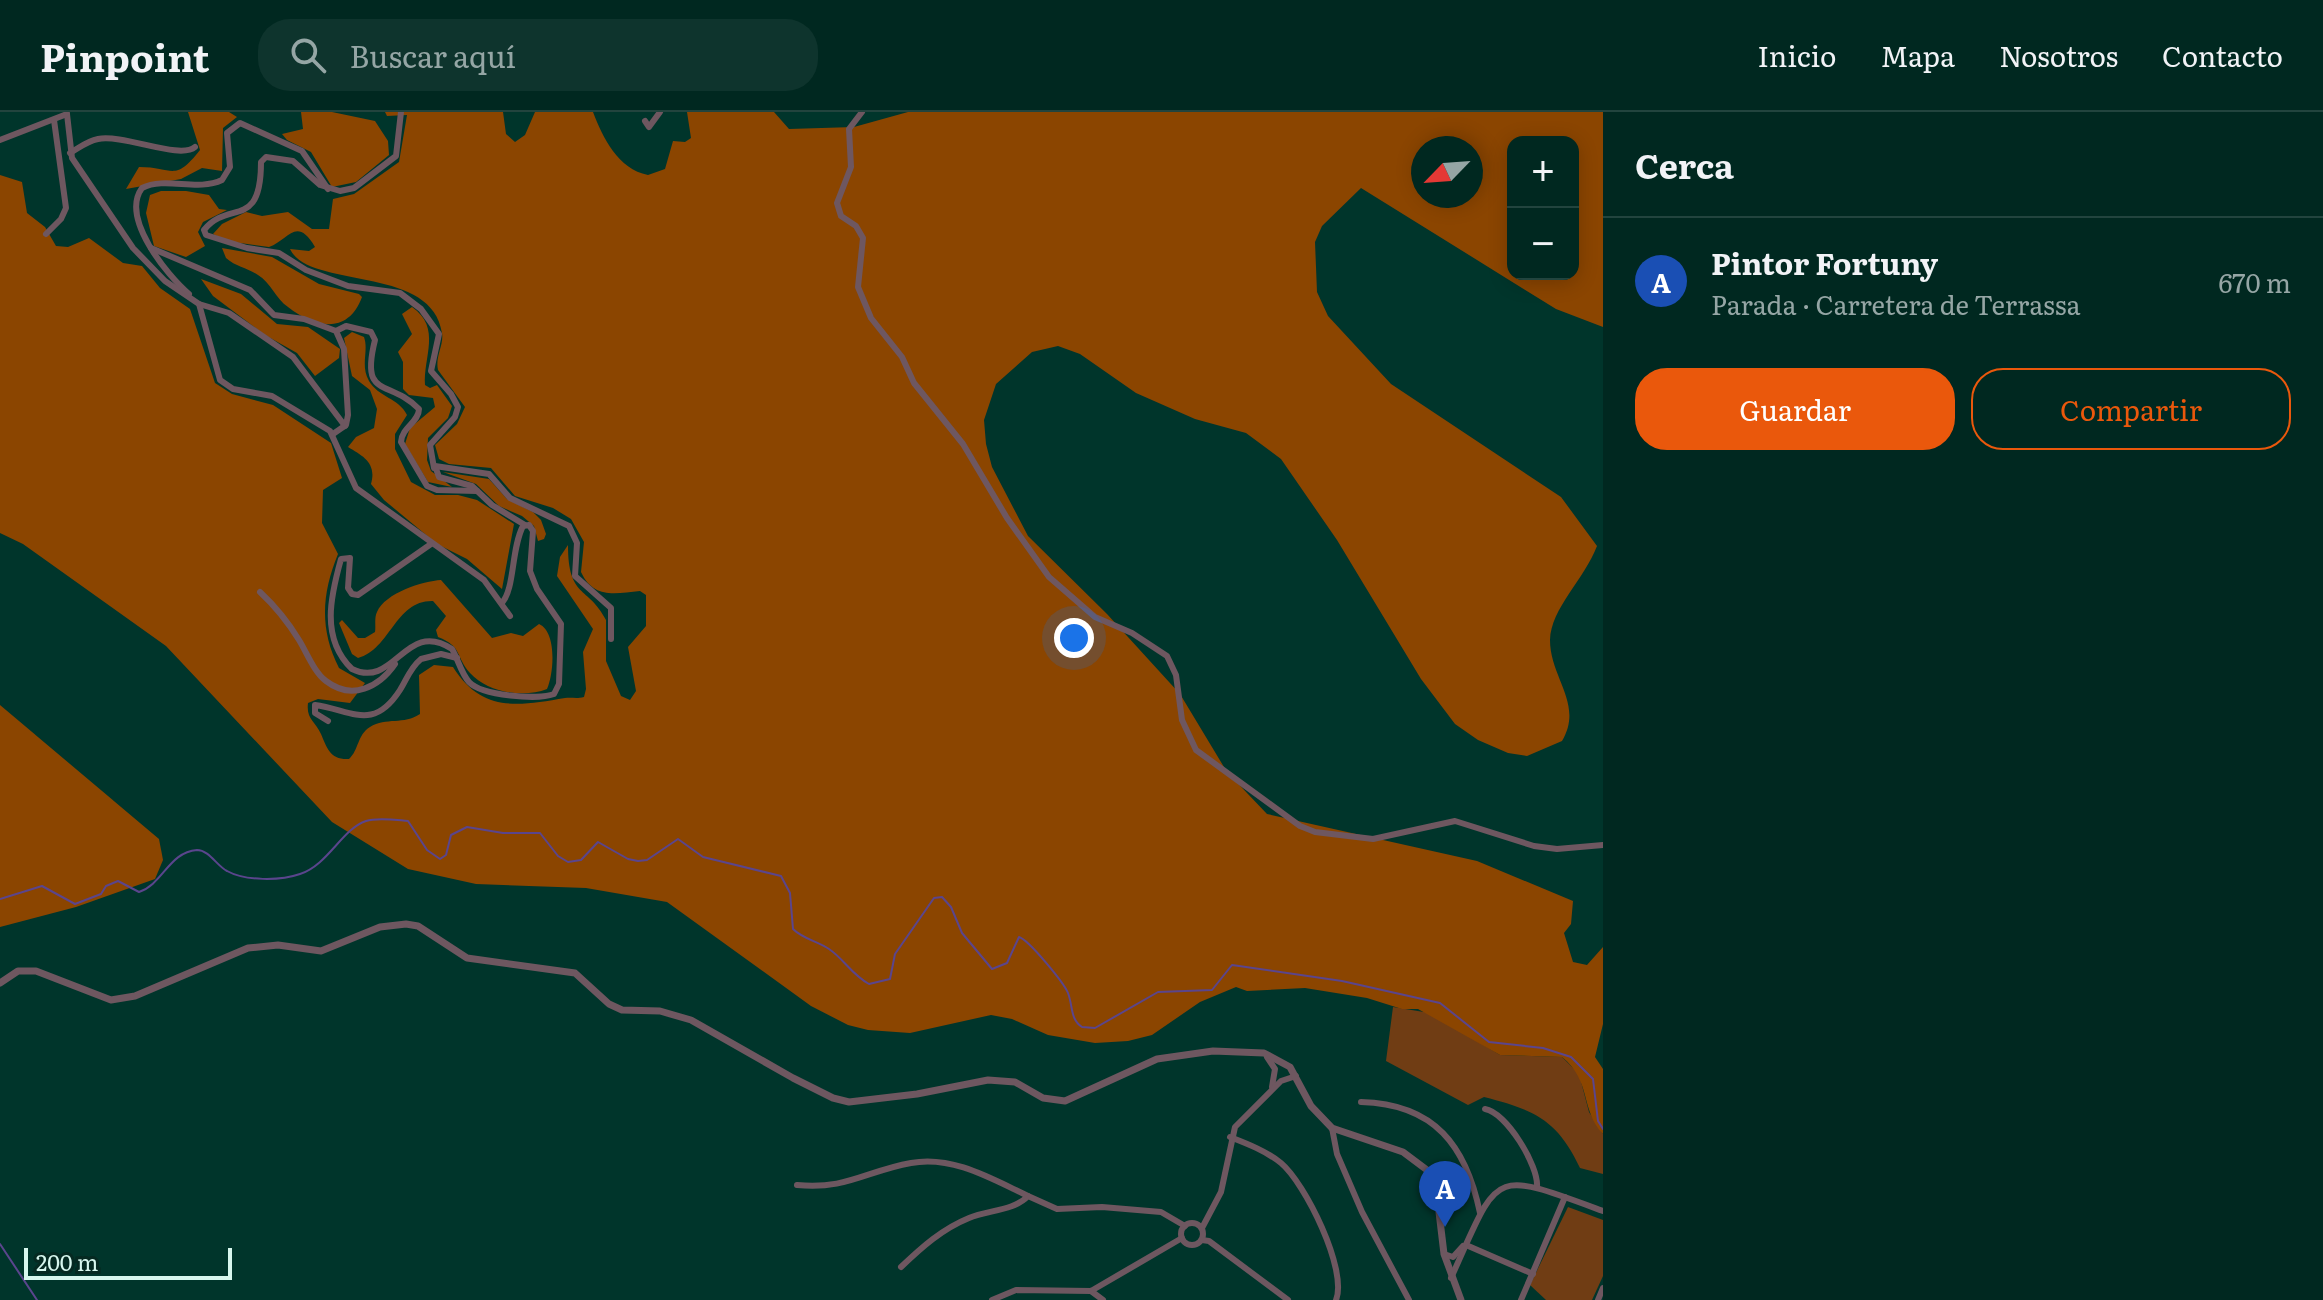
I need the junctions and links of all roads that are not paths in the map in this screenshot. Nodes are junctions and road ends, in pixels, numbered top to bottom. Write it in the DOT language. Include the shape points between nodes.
graph roads {
  1 [pos="48,112"];
  2 [pos="401,112"];
  3 [pos="660,112"];
  4 [pos="862,112"];
  5 [pos="69,113"];
  6 [pos="52,121"];
  7 [pos="645,121"];
  8 [pos="0,140"];
  9 [pos="195,147"];
  10 [pos="70,153"];
  11 [pos="329,189"];
  12 [pos="46,234"];
  13 [pos="151,248"];
  14 [pos="196,302"];
  15 [pos="336,331"];
  16 [pos="345,426"];
  17 [pos="333,434"];
  18 [pos="434,468"];
  19 [pos="480,492"];
  20 [pos="525,525"];
  21 [pos="431,544"];
  22 [pos="260,592"];
  23 [pos="502,603"];
  24 [pos="510,616"];
  25 [pos="611,639"];
  26 [pos="457,658"];
  27 [pos="396,661"];
  28 [pos="328,721"];
  29 [pos="1603,845"];
  30 [pos="0,983"];
  31 [pos="1264,1053"];
  32 [pos="1296,1076"];
  33 [pos="1271,1090"];
  34 [pos="1361,1102"];
  35 [pos="1485,1109"];
  36 [pos="1332,1128"];
  37 [pos="1230,1137"];
  38 [pos="797,1185"];
  39 [pos="1537,1187"];
  40 [pos="1028,1196"];
  41 [pos="1565,1197"];
  42 [pos="1603,1211"];
  43 [pos="1480,1213"];
  44 [pos="1185,1226"];
  45 [pos="1202,1228"];
  46 [pos="1182,1238"];
  47 [pos="1202,1240"];
  48 [pos="1467,1243"];
  49 [pos="1444,1254"];
  50 [pos="901,1267"];
  51 [pos="1533,1274"];
  52 [pos="1451,1278"];
  53 [pos="1603,1288"];
  54 [pos="1091,1291"];
  55 [pos="992,1300"];
  56 [pos="1103,1300"];
  57 [pos="1288,1300"];
  58 [pos="1336,1300"];
  59 [pos="1409,1300"];
  60 [pos="1461,1300"];
  61 [pos="1521,1300"];
  62 [pos="1598,1300"];
  1 -- 6 [label="street"];
  2 -- 11 [label="street" via="393,161 350,190"];
  3 -- 7 [label="street" via="649,127"];
  4 -- 29 [label="street" via="849,129 851,167 837,203 841,216 863,238 858,287 871,318 963,444 1051,581 1095,617 1136,635 1169,659 1182,720 1201,755 1315,832 1378,838 1455,821 1534,846"];
  5 -- 6 [label="street"];
  5 -- 10 [label="street"];
  6 -- 8 [label="street"];
  6 -- 12 [label="street" via="66,208"];
  9 -- 10 [label="street" via="169,151 128,138 103,138"];
  10 -- 14 [label="street" via="138,255"];
  11 -- 13 [label="street" via="302,151 254,127 235,124 227,133 230,167 222,180 205,185 152,184 139,191 138,214"];
  11 -- 18 [label="street" via="299,164 266,157 261,162 261,187 251,204 206,227 205,233 218,241 279,253 353,288 400,293 421,309 439,334 431,371 458,407 430,445"];
  13 -- 14 [label="street" via="163,269"];
  13 -- 15 [label="street" via="250,290 277,316"];
  14 -- 16 [label="street" via="229,313 297,360"];
  14 -- 17 [label="street" via="223,383 272,396"];
  15 -- 16 [label="street" via="344,349"];
  15 -- 19 [label="street" via="346,326 371,332 375,340 369,365 374,379 418,407 419,415 404,429 401,442 425,484 437,490"];
  16 -- 17 [label="street"];
  17 -- 21 [label="street" via="353,485"];
  18 -- 19 [label="street" via="439,477"];
  18 -- 25 [label="street" via="438,464 457,472 489,474 510,498 569,526 577,543 575,576 611,608"];
  19 -- 20 [label="street"];
  20 -- 23 [label="street" via="513,555 510,591"];
  20 -- 26 [label="street" via="533,531 532,577 561,624 557,690 526,697 477,688"];
  21 -- 23 [label="street" via="484,580"];
  21 -- 27 [label="street" via="358,595 348,588 350,558 340,561 329,605 343,658 363,673"];
  22 -- 27 [label="street" via="330,684 367,689"];
  23 -- 24 [label="street"];
  26 -- 27 [label="street" via="447,645 419,642 409,645"];
  26 -- 28 [label="street" via="441,654 421,659 378,713 353,715 315,705 315,713"];
  30 -- 31 [label="street" via="18,971 36,971 111,1000 135,996 248,948 278,945 321,951 380,927 406,924 418,926 467,958 575,973 609,1004 691,1020 793,1078 849,1102 988,1080 1015,1082 1043,1098 1065,1101 1157,1059 1213,1051"];
  31 -- 32 [label="street" via="1282,1060"];
  31 -- 33 [label="street" via="1275,1069"];
  32 -- 33 [label="street" via="1286,1077"];
  32 -- 36 [label="street" via="1311,1106"];
  33 -- 37 [label="street"];
  34 -- 43 [label="street" via="1388,1105 1444,1132 1469,1170"];
  35 -- 39 [label="street" via="1499,1114 1534,1165"];
  36 -- 49 [label="street" via="1403,1152 1427,1170 1437,1195"];
  36 -- 59 [label="street" via="1337,1154 1362,1212"];
  37 -- 45 [label="street" via="1225,1182"];
  37 -- 58 [label="street" via="1279,1161 1290,1174 1336,1265"];
  38 -- 40 [label="street" via="838,1186 901,1165 934,1161"];
  39 -- 41 [label="street"];
  39 -- 43 [label="street" via="1502,1186"];
  40 -- 44 [label="street" via="1057,1209 1161,1212"];
  40 -- 50 [label="street" via="1020,1205 952,1226"];
  41 -- 42 [label="street"];
  41 -- 51 [label="street"];
  43 -- 48 [label="street"];
  44 -- 45 [label="street"];
  44 -- 46 [label="street"];
  45 -- 47 [label="street"];
  46 -- 47 [label="street" via="1190,1245"];
  46 -- 54 [label="street"];
  47 -- 57 [label="street"];
  48 -- 49 [label="street" via="1453,1257"];
  48 -- 51 [label="street"];
  48 -- 52 [label="street"];
  49 -- 52 [label="street"];
  51 -- 61 [label="street"];
  52 -- 60 [label="street"];
  53 -- 62 [label="street"];
  54 -- 55 [label="street" via="1016,1290"];
  54 -- 56 [label="street"];
}
